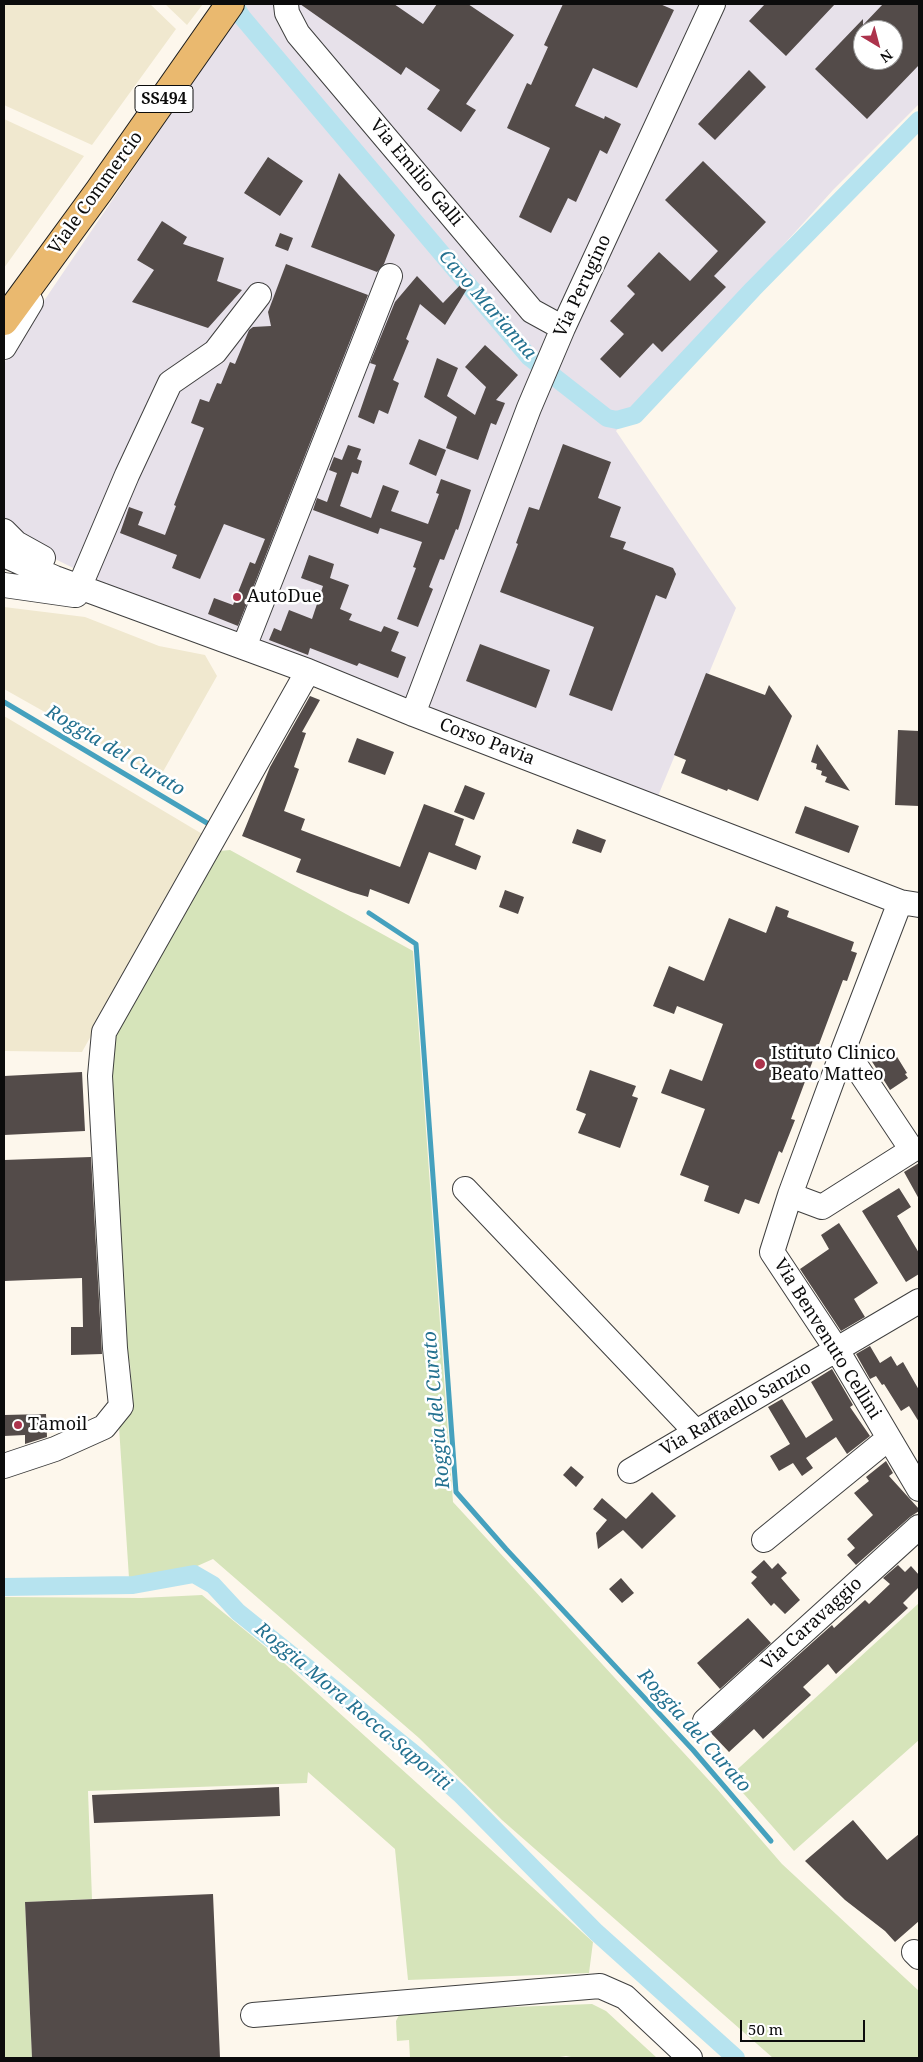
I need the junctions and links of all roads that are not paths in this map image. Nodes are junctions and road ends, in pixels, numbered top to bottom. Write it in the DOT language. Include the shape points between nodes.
graph roads {
  1 [pos="286,4"];
  2 [pos="713,4"];
  3 [pos="229,5"];
  4 [pos="99,191"];
  5 [pos="390,276"];
  6 [pos="31,284"];
  7 [pos="259,296"];
  8 [pos="4,301"];
  9 [pos="4,320"];
  10 [pos="4,327"];
  11 [pos="563,328"];
  12 [pos="4,347"];
  13 [pos="4,531"];
  14 [pos="4,555"];
  15 [pos="4,569"];
  16 [pos="55,578"];
  17 [pos="4,585"];
  18 [pos="80,588"];
  19 [pos="244,647"];
  20 [pos="308,671"];
  21 [pos="413,714"];
  22 [pos="910,904"];
  23 [pos="844,1048"];
  24 [pos="465,1189"];
  25 [pos="790,1195"];
  26 [pos="919,1301"];
  27 [pos="837,1350"];
  28 [pos="696,1432"];
  29 [pos="889,1438"];
  30 [pos="4,1466"];
  31 [pos="630,1471"];
  32 [pos="919,1489"];
  33 [pos="919,1527"];
  34 [pos="764,1540"];
  35 [pos="705,1721"];
  36 [pos="253,2015"];
  37 [pos="690,2058"];
  1 -- 11 [label="street, Via Emilio Galli" via="298,34 532,311"];
  2 -- 11 [label="street, Via Perugino"];
  3 -- 4 [label="main road, Viale Commercio / SS494"];
  4 -- 6 [label="main road, Viale Commercio / SS494"];
  4 -- 8 [label="main road"];
  4 -- 12 [label="street"];
  5 -- 19 [label="street"];
  6 -- 9 [label="main road, Viale Commercio / SS494"];
  6 -- 10 [label="main road, Viale Commercio / SS494"];
  7 -- 18 [label="street" via="215,352 170,383"];
  11 -- 21 [label="street, Via Perugino"];
  13 -- 18 [label="street"];
  14 -- 16 [label="street"];
  15 -- 16 [label="street"];
  16 -- 18 [label="street"];
  17 -- 18 [label="street"];
  18 -- 19 [label="street, Corso Pavia"];
  19 -- 20 [label="street, Corso Pavia"];
  20 -- 21 [label="street, Corso Pavia"];
  20 -- 30 [label="street" via="104,1032 100,1076 121,1406 104,1427 55,1449"];
  21 -- 22 [label="street, Corso Pavia"];
  22 -- 23 [label="street, Via Benvenuto Cellini"];
  23 -- 25 [label="street, Via Benvenuto Cellini"];
  23 -- 25 [label="street" via="912,1150 822,1207"];
  24 -- 28 [label="street"];
  25 -- 27 [label="street, Via Benvenuto Cellini" via="772,1252"];
  26 -- 27 [label="street, Via Raffaello Sanzio"];
  27 -- 28 [label="street, Via Raffaello Sanzio"];
  27 -- 29 [label="street, Via Benvenuto Cellini"];
  28 -- 31 [label="street, Via Raffaello Sanzio"];
  29 -- 32 [label="street, Via Benvenuto Cellini"];
  29 -- 34 [label="street"];
  33 -- 35 [label="street, Via Caravaggio"];
  36 -- 37 [label="street" via="600,1986 625,1997"];
}
